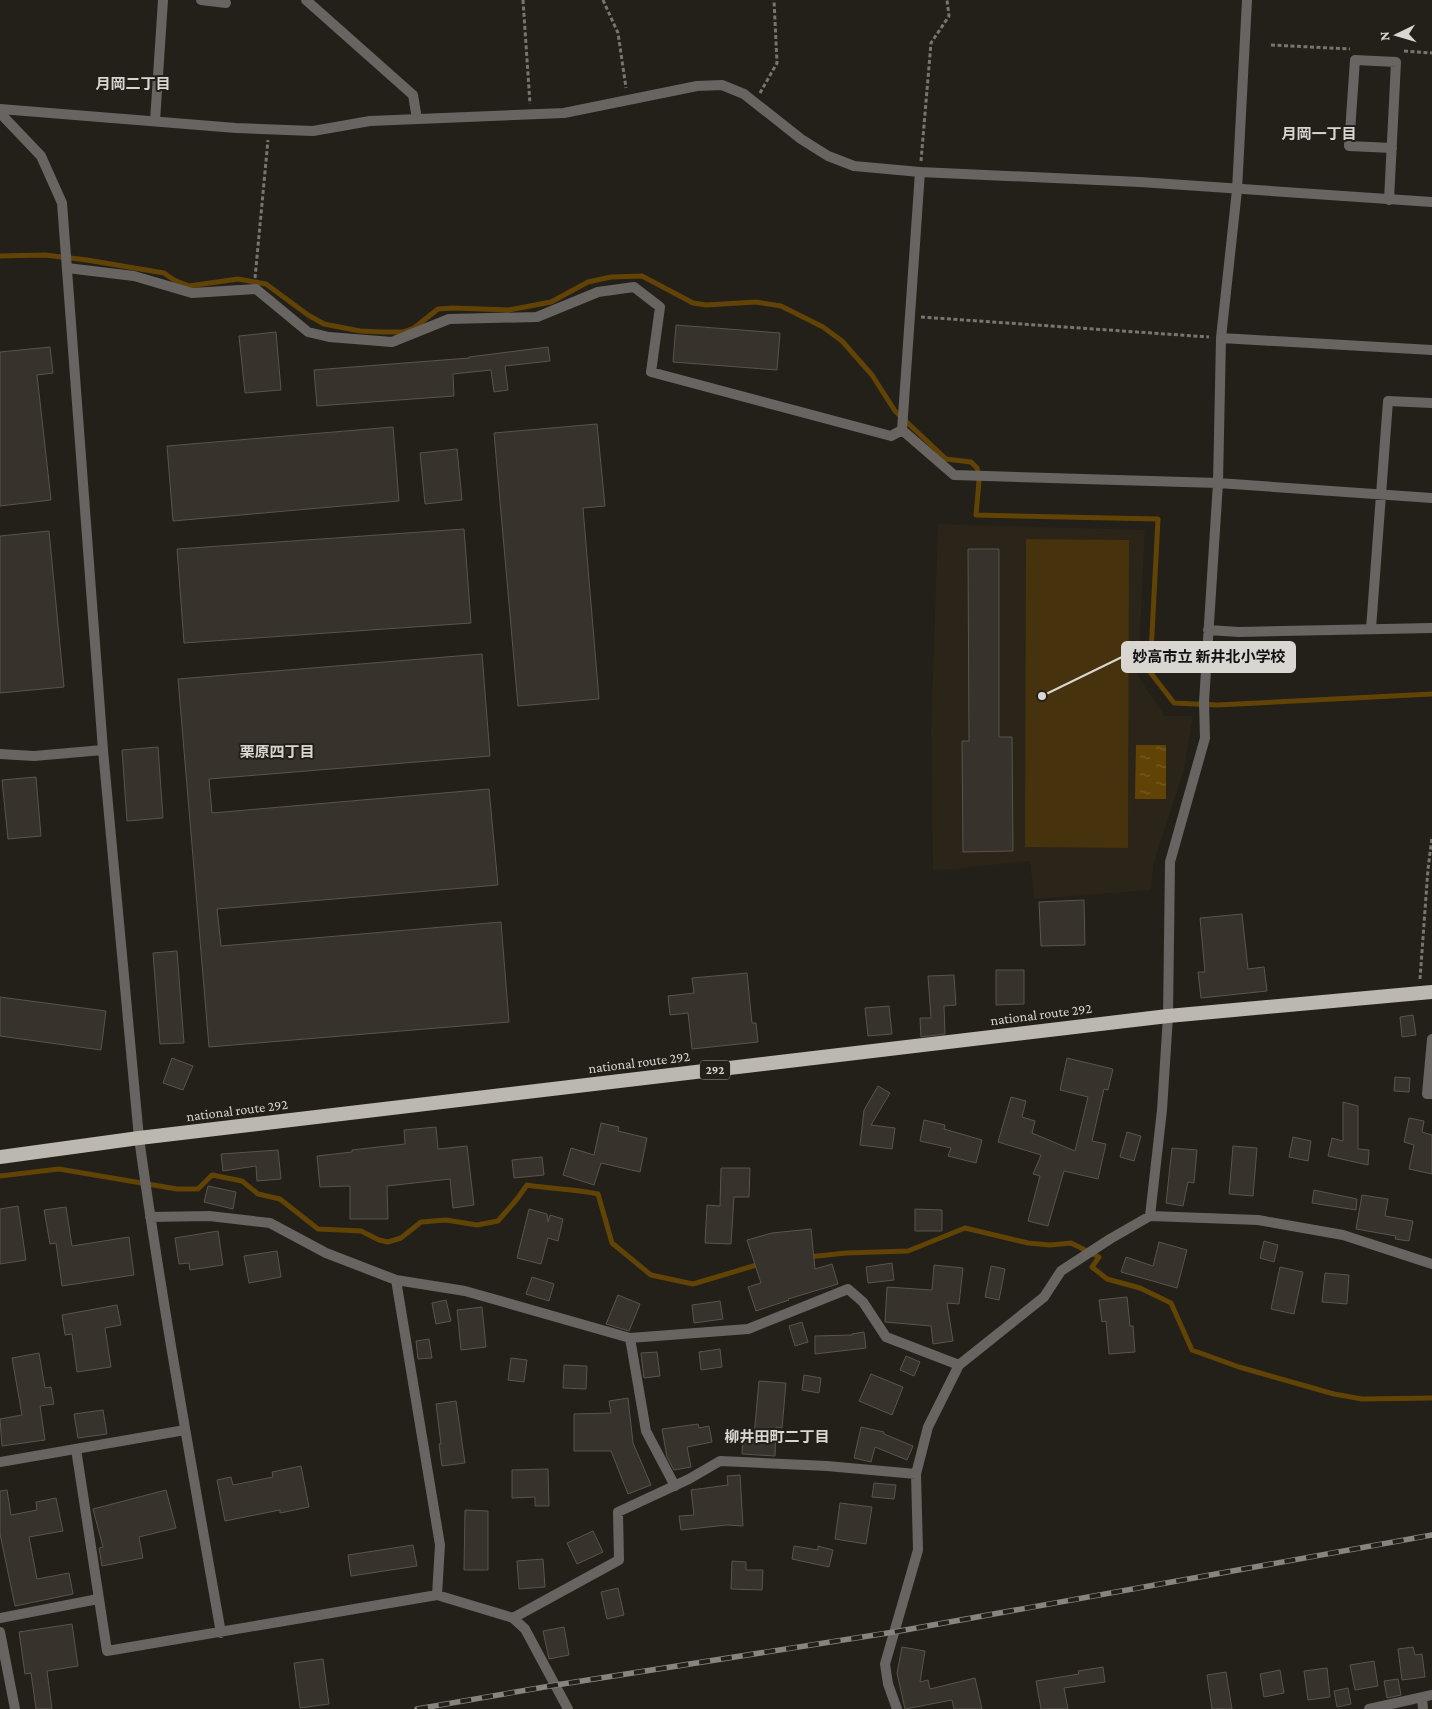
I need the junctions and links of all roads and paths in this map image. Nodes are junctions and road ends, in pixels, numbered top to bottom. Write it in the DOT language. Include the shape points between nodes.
graph roads {
  1 [pos="163,0"];
  2 [pos="201,0"];
  3 [pos="306,0"];
  4 [pos="523,0"];
  5 [pos="603,0"];
  6 [pos="774,0"];
  7 [pos="947,0"];
  8 [pos="1247,0"];
  9 [pos="226,3"];
  10 [pos="626,89"];
  11 [pos="755,102"];
  12 [pos="0,108"];
  13 [pos="0,113"];
  14 [pos="531,114"];
  15 [pos="417,119"];
  16 [pos="155,121"];
  17 [pos="269,129"];
  18 [pos="1392,148"];
  19 [pos="920,172"];
  20 [pos="1237,190"];
  21 [pos="1389,200"];
  22 [pos="1432,202"];
  23 [pos="67,268"];
  24 [pos="254,289"];
  25 [pos="910,316"];
  26 [pos="1221,338"];
  27 [pos="1432,350"];
  28 [pos="1432,404"];
  29 [pos="902,430"];
  30 [pos="1218,483"];
  31 [pos="1382,494"];
  32 [pos="1432,498"];
  33 [pos="1432,628"];
  34 [pos="1371,629"];
  35 [pos="1208,630"];
  36 [pos="103,750"];
  37 [pos="0,754"];
  38 [pos="1432,837"];
  39 [pos="1426,990"];
  40 [pos="1168,1016"];
  41 [pos="1432,1039"];
  42 [pos="1432,1094"];
  43 [pos="139,1138"];
  44 [pos="0,1157"];
  45 [pos="1150,1216"];
  46 [pos="150,1217"];
  47 [pos="1432,1264"];
  48 [pos="396,1280"];
  49 [pos="630,1338"];
  50 [pos="959,1365"];
  51 [pos="185,1430"];
  52 [pos="76,1449"];
  53 [pos="0,1462"];
  54 [pos="916,1474"];
  55 [pos="675,1486"];
  56 [pos="437,1595"];
  57 [pos="98,1599"];
  58 [pos="0,1618"];
  59 [pos="513,1618"];
  60 [pos="0,1632"];
  61 [pos="221,1633"];
  62 [pos="1426,1701"];
  63 [pos="15,1709"];
  64 [pos="568,1709"];
  65 [pos="897,1709"];
  66 [pos="1370,1709"];
  1 -- 16 [label="street"];
  2 -- 9 [label="street"];
  3 -- 15 [label="street" via="413,95"];
  4 -- 14 [label="path"];
  5 -- 10 [label="path" via="618,33"];
  6 -- 11 [label="path" via="777,63"];
  7 -- 19 [label="path" via="949,16 931,43"];
  8 -- 20 [label="street"];
  11 -- 14 [label="street" via="722,85 697,86 564,113"];
  11 -- 19 [label="street" via="828,156 854,166"];
  12 -- 16 [label="street"];
  13 -- 23 [label="street" via="41,156 53,180 62,203"];
  14 -- 15 [label="street"];
  15 -- 17 [label="street" via="370,121 313,131"];
  16 -- 17 [label="street"];
  17 -- 24 [label="path"];
  18 -- 18 [label="street" via="1396,62 1354,60 1349,146"];
  18 -- 21 [label="street"];
  19 -- 20 [label="street"];
  19 -- 25 [label="street"];
  20 -- 21 [label="street"];
  20 -- 26 [label="street"];
  21 -- 22 [label="street"];
  23 -- 24 [label="street" via="134,276 192,293"];
  23 -- 36 [label="street"];
  24 -- 29 [label="street" via="308,332 392,342 449,319 537,317 598,292 634,287 660,307 651,372 891,436"];
  25 -- 26 [label="path"];
  25 -- 29 [label="street"];
  26 -- 27 [label="street"];
  26 -- 30 [label="street"];
  28 -- 31 [label="street" via="1388,401"];
  29 -- 30 [label="street" via="954,475"];
  30 -- 31 [label="street"];
  30 -- 35 [label="street"];
  31 -- 32 [label="street"];
  31 -- 34 [label="street"];
  33 -- 34 [label="street"];
  34 -- 35 [label="street"];
  35 -- 40 [label="street" via="1204,702 1206,738 1170,862"];
  36 -- 37 [label="street" via="34,756"];
  36 -- 43 [label="street"];
  38 -- 39 [label="path" via="1428,869"];
  39 -- 40 [label="highway, national route 292 / 292"];
  40 -- 43 [label="highway, national route 292 / 292"];
  40 -- 45 [label="street"];
  41 -- 42 [label="street" via="1427,1094"];
  43 -- 44 [label="highway, national route 292 / 292"];
  43 -- 46 [label="street"];
  45 -- 47 [label="street" via="1258,1220 1343,1236"];
  45 -- 50 [label="street" via="1061,1271 1044,1297"];
  46 -- 48 [label="street" via="209,1216 270,1223 326,1253"];
  46 -- 51 [label="street"];
  48 -- 49 [label="street" via="464,1291"];
  48 -- 56 [label="street" via="440,1545"];
  49 -- 50 [label="street" via="748,1328 848,1289 863,1302 886,1337"];
  49 -- 55 [label="street" via="646,1431"];
  50 -- 54 [label="street" via="928,1427"];
  51 -- 52 [label="street"];
  51 -- 61 [label="street"];
  52 -- 53 [label="street"];
  52 -- 57 [label="street"];
  54 -- 55 [label="street" via="720,1461"];
  54 -- 65 [label="street" via="918,1550 885,1664"];
  55 -- 59 [label="street" via="618,1512 618,1560"];
  56 -- 59 [label="street"];
  56 -- 61 [label="street"];
  57 -- 58 [label="street"];
  57 -- 61 [label="street" via="107,1652"];
  59 -- 64 [label="street" via="525,1629"];
  60 -- 63 [label="street"];
  62 -- 66 [label="street"];
}
